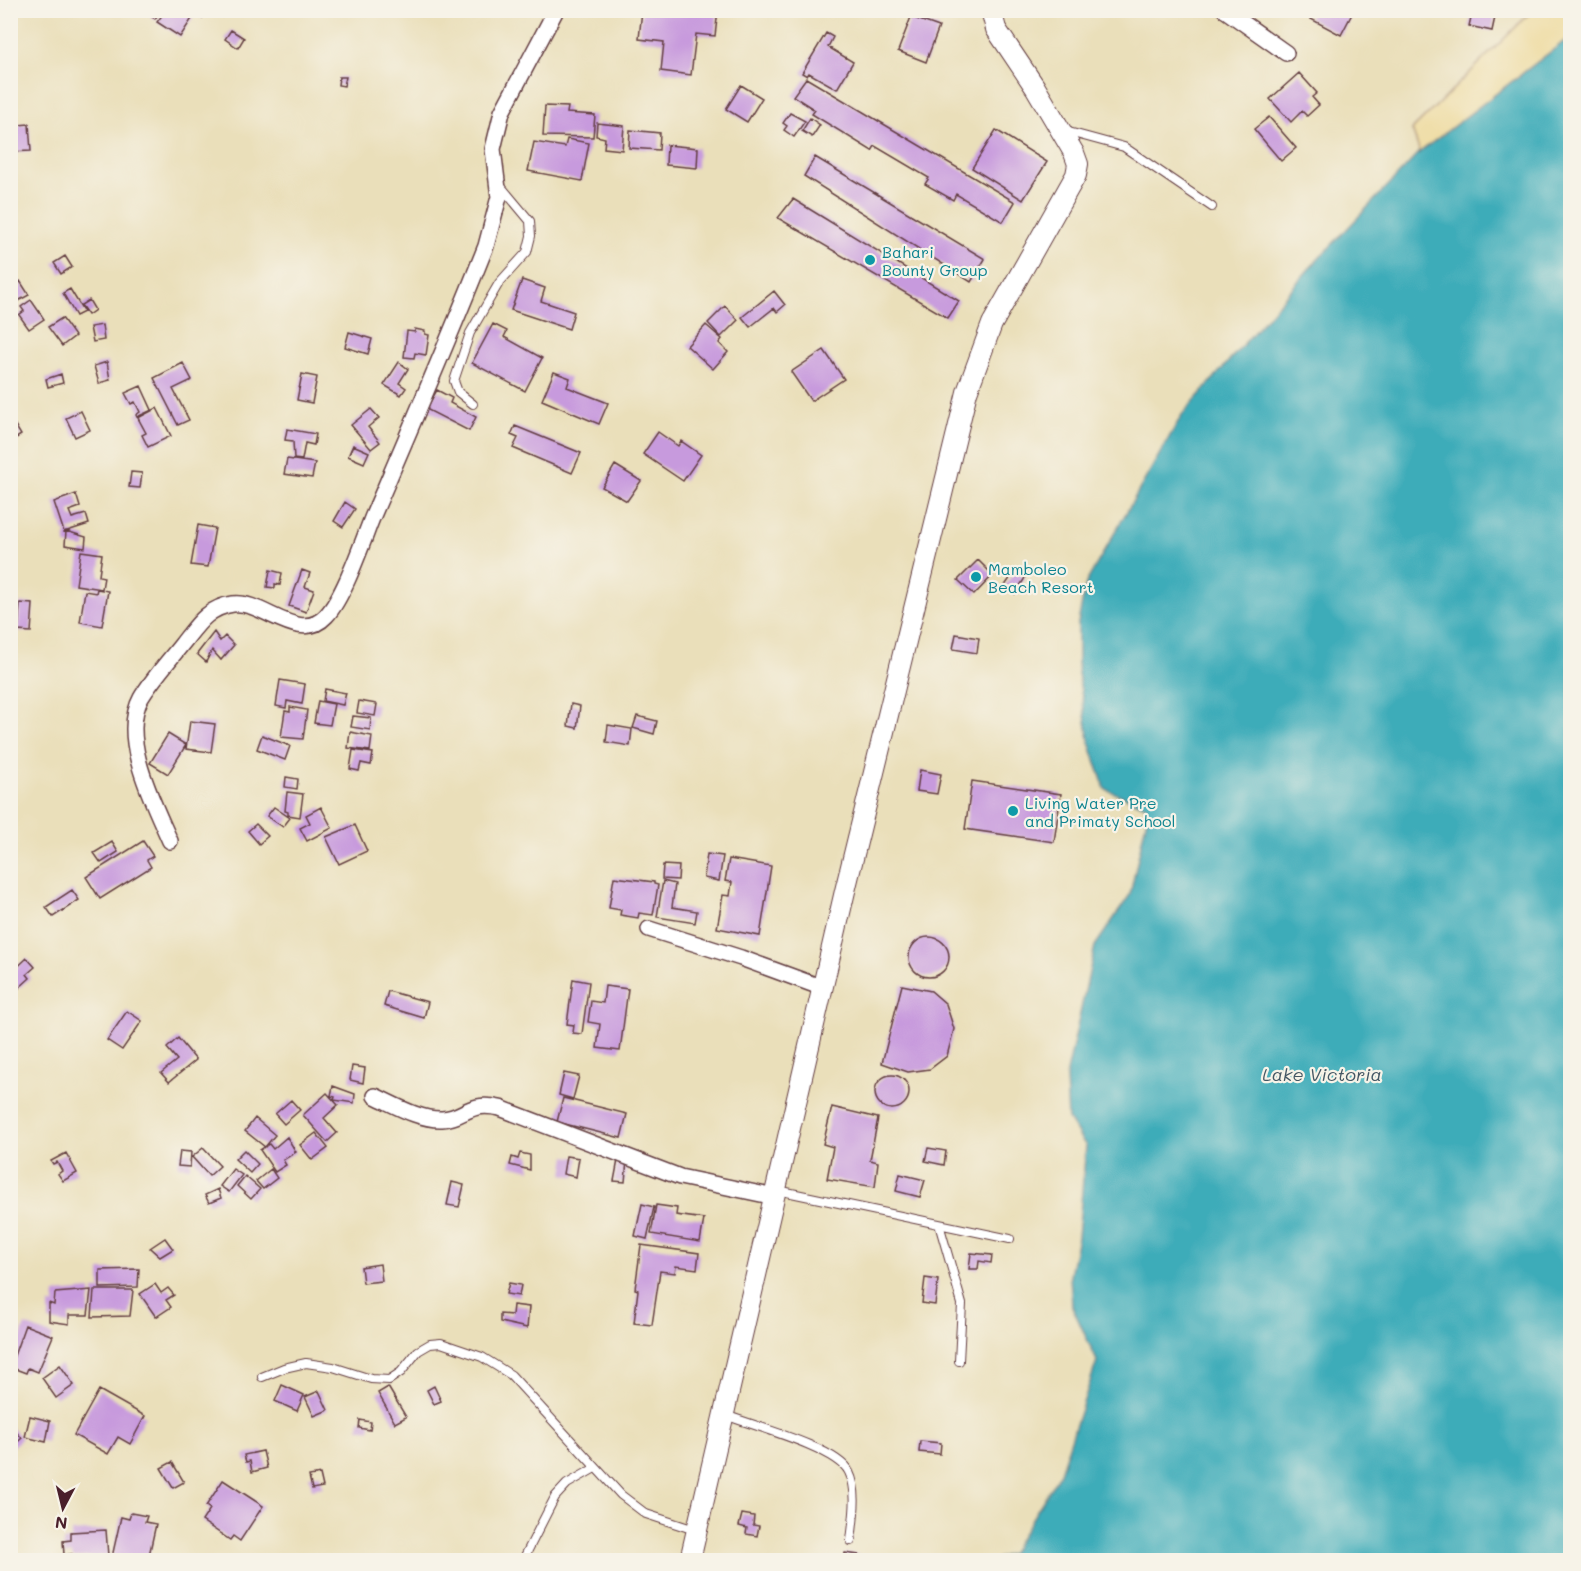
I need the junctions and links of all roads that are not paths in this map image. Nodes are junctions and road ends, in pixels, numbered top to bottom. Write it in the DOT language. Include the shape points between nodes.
graph roads {
  1 [pos="556,10"];
  2 [pos="990,10"];
  3 [pos="1225,10"];
  4 [pos="1286,52"];
  5 [pos="1060,130"];
  6 [pos="498,183"];
  7 [pos="1212,207"];
  8 [pos="473,404"];
  9 [pos="170,841"];
  10 [pos="649,929"];
  11 [pos="823,988"];
  12 [pos="375,1096"];
  13 [pos="776,1193"];
  14 [pos="939,1224"];
  15 [pos="1010,1239"];
  16 [pos="959,1361"];
  17 [pos="262,1377"];
  18 [pos="725,1415"];
  19 [pos="595,1468"];
  20 [pos="697,1530"];
  21 [pos="851,1541"];
  22 [pos="523,1560"];
  23 [pos="690,1560"];
  1 -- 6 [label="street" via="502,112 493,149"];
  2 -- 5 [label="street" via="996,29"];
  3 -- 4 [label="street"];
  5 -- 7 [label="lane" via="1124,147"];
  5 -- 11 [label="street" via="1078,164 1076,176 992,324 967,392"];
  6 -- 8 [label="lane" via="530,221 531,236 527,252 499,283 470,333 454,381 458,392"];
  6 -- 9 [label="street" via="497,213 486,246 353,564 327,615 318,623 304,625 236,603 217,607 200,620 140,700 135,719 136,748"];
  10 -- 11 [label="street"];
  11 -- 13 [label="street"];
  12 -- 13 [label="street" via="423,1117 442,1119 471,1106 500,1108 680,1177"];
  13 -- 14 [label="lane"];
  13 -- 18 [label="street"];
  14 -- 15 [label="lane"];
  14 -- 16 [label="lane" via="962,1304"];
  17 -- 19 [label="lane" via="306,1363 389,1380 423,1347 441,1343 505,1369"];
  18 -- 20 [label="street"];
  18 -- 21 [label="lane" via="811,1445 844,1464 852,1480"];
  19 -- 20 [label="lane" via="621,1496 646,1514"];
  19 -- 22 [label="lane" via="567,1484 555,1497"];
  20 -- 23 [label="street"];
}
